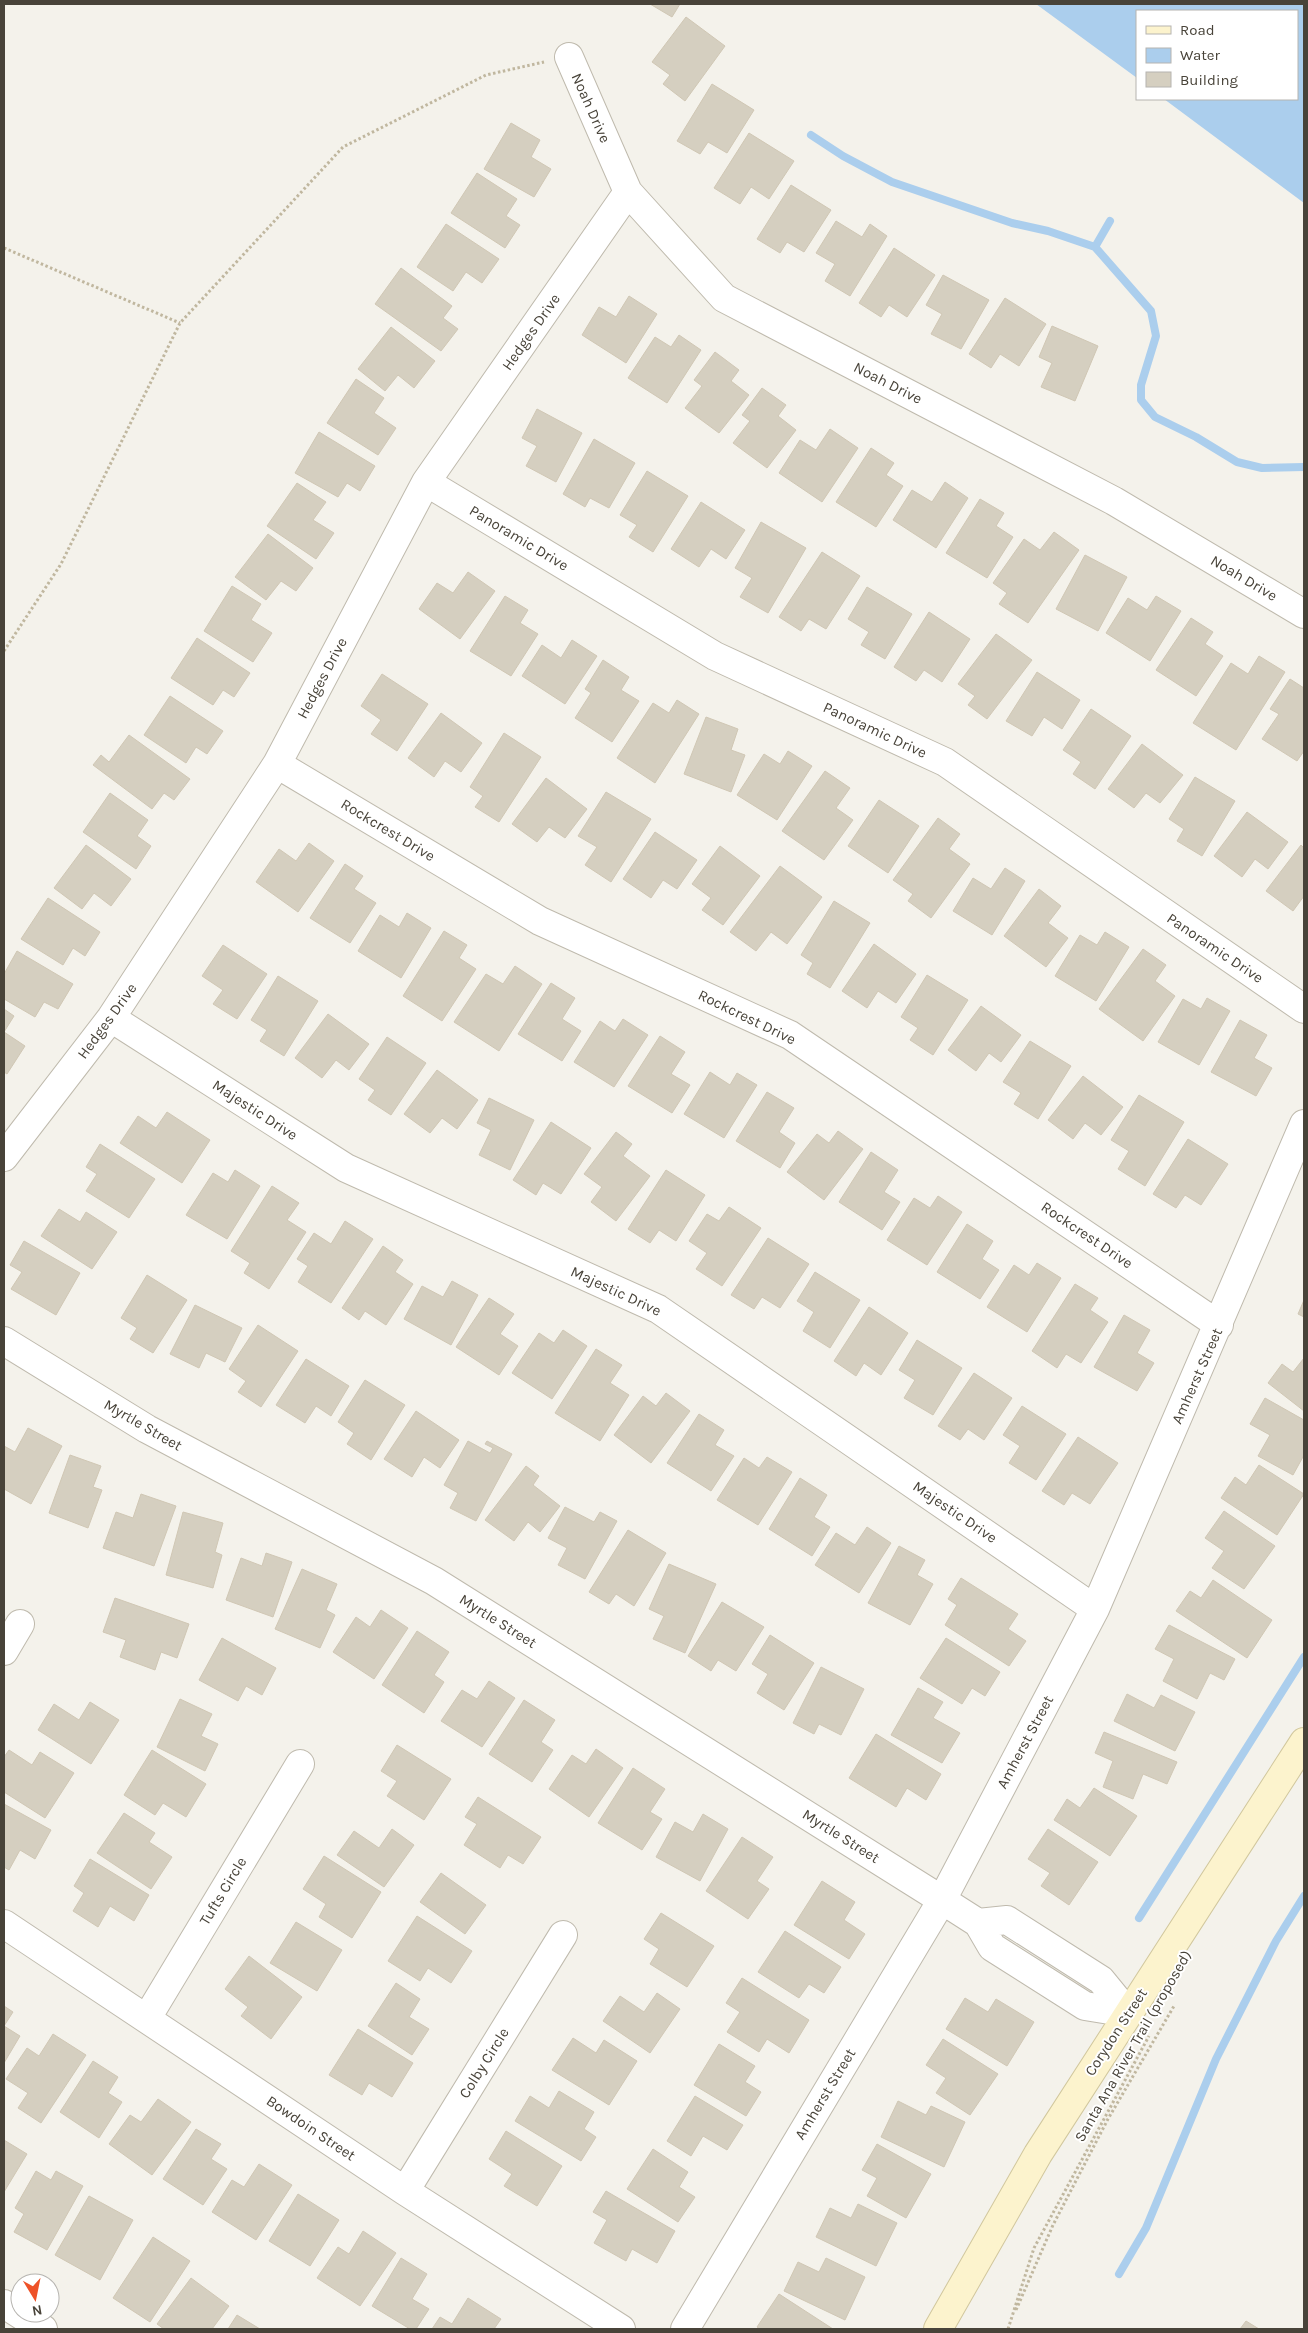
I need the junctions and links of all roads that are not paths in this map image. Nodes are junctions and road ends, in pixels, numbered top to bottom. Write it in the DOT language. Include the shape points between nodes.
graph roads {
  1 [pos="569,57"];
  2 [pos="628,192"];
  3 [pos="426,482"];
  4 [pos="1304,614"];
  5 [pos="277,764"];
  6 [pos="1304,1009"];
  7 [pos="111,1018"];
  8 [pos="1304,1124"];
  9 [pos="4,1157"];
  10 [pos="1219,1325"];
  11 [pos="4,1341"];
  12 [pos="1095,1609"];
  13 [pos="20,1624"];
  14 [pos="4,1651"];
  15 [pos="1304,1742"];
  16 [pos="300,1764"];
  17 [pos="942,1900"];
  18 [pos="4,1924"];
  19 [pos="563,1935"];
  20 [pos="1128,2013"];
  21 [pos="147,2018"];
  22 [pos="405,2191"];
  23 [pos="4,2304"];
  24 [pos="43,2329"];
  25 [pos="621,2329"];
  26 [pos="684,2329"];
  27 [pos="938,2329"];
  1 -- 2 [label="street, Noah Drive"];
  2 -- 3 [label="street, Hedges Drive"];
  2 -- 4 [label="street, Noah Drive" via="724,298 1114,501"];
  3 -- 5 [label="street, Hedges Drive"];
  3 -- 6 [label="street, Panoramic Drive" via="715,656 945,762"];
  5 -- 7 [label="street, Hedges Drive"];
  5 -- 10 [label="street, Rockcrest Drive" via="540,921 790,1035"];
  7 -- 9 [label="street, Hedges Drive"];
  7 -- 12 [label="street, Majestic Drive" via="346,1168 658,1309"];
  8 -- 10 [label="street, Amherst Street"];
  10 -- 12 [label="street, Amherst Street"];
  11 -- 17 [label="street, Myrtle Street" via="147,1429 434,1581"];
  12 -- 17 [label="street, Amherst Street"];
  13 -- 14 [label="street"];
  15 -- 20 [label="main road, Corydon Street"];
  16 -- 21 [label="street, Tufts Circle"];
  17 -- 20 [label="street, Myrtle Street" via="978,1923 1007,1920 1101,1980"];
  17 -- 26 [label="street, Amherst Street"];
  18 -- 21 [label="street, Bowdoin Street"];
  19 -- 22 [label="street, Colby Circle"];
  20 -- 27 [label="main road, Corydon Street" via="1038,2154"];
  21 -- 22 [label="street, Bowdoin Street"];
  22 -- 25 [label="street, Bowdoin Street"];
  23 -- 24 [label="street"];
}
